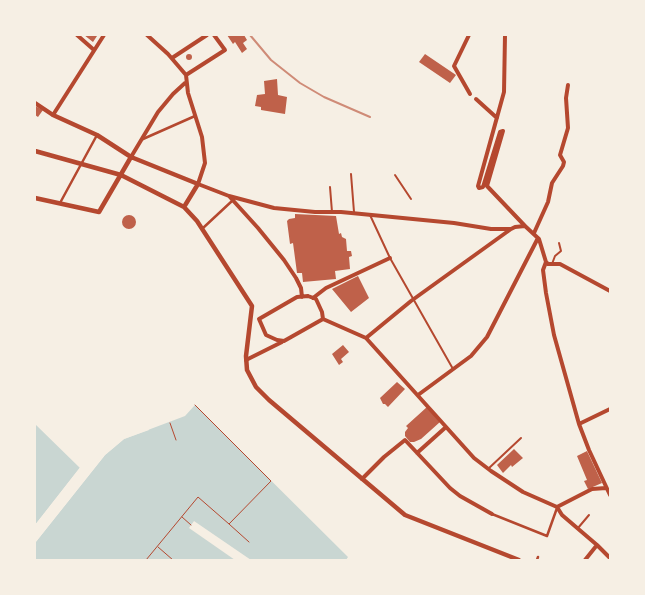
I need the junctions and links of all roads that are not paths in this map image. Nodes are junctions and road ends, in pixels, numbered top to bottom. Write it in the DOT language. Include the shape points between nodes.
graph roads {
  1 [pos="77,35"];
  2 [pos="104,35"];
  3 [pos="147,35"];
  4 [pos="207,35"];
  5 [pos="214,35"];
  6 [pos="469,35"];
  7 [pos="505,35"];
  8 [pos="94,50"];
  9 [pos="172,58"];
  10 [pos="186,75"];
  11 [pos="185,82"];
  12 [pos="568,85"];
  13 [pos="470,94"];
  14 [pos="476,98"];
  15 [pos="35,104"];
  16 [pos="53,115"];
  17 [pos="196,115"];
  18 [pos="497,118"];
  19 [pos="97,135"];
  20 [pos="141,140"];
  21 [pos="35,150"];
  22 [pos="131,157"];
  23 [pos="82,163"];
  24 [pos="351,174"];
  25 [pos="121,175"];
  26 [pos="395,175"];
  27 [pos="198,184"];
  28 [pos="330,187"];
  29 [pos="35,198"];
  30 [pos="231,199"];
  31 [pos="411,199"];
  32 [pos="60,203"];
  33 [pos="184,207"];
  34 [pos="332,212"];
  35 [pos="354,213"];
  36 [pos="370,215"];
  37 [pos="524,226"];
  38 [pos="202,229"];
  39 [pos="511,229"];
  40 [pos="534,233"];
  41 [pos="538,238"];
  42 [pos="559,243"];
  43 [pos="390,258"];
  44 [pos="546,262"];
  45 [pos="552,264"];
  46 [pos="610,291"];
  47 [pos="302,297"];
  48 [pos="313,298"];
  49 [pos="413,300"];
  50 [pos="251,318"];
  51 [pos="259,319"];
  52 [pos="323,319"];
  53 [pos="366,338"];
  54 [pos="284,341"];
  55 [pos="246,360"];
  56 [pos="453,369"];
  57 [pos="418,395"];
  58 [pos="610,409"];
  59 [pos="579,424"];
  60 [pos="446,427"];
  61 [pos="521,438"];
  62 [pos="417,453"];
  63 [pos="488,469"];
  64 [pos="362,479"];
  65 [pos="610,480"];
  66 [pos="605,485"];
  67 [pos="610,495"];
  68 [pos="557,507"];
  69 [pos="492,514"];
  70 [pos="588,514"];
  71 [pos="578,528"];
  72 [pos="596,544"];
  73 [pos="610,558"];
  74 [pos="519,560"];
  75 [pos="585,560"];
  1 -- 8 [label="street"];
  2 -- 8 [label="street"];
  3 -- 9 [label="street"];
  4 -- 9 [label="street"];
  5 -- 10 [label="street" via="225,50"];
  6 -- 13 [label="street" via="454,66"];
  7 -- 18 [label="street" via="504,92"];
  8 -- 16 [label="street"];
  9 -- 10 [label="street"];
  10 -- 11 [label="street"];
  11 -- 17 [label="street"];
  11 -- 20 [label="street" via="158,112"];
  12 -- 40 [label="street" via="568,128 560,154 564,162 552,183 548,202"];
  14 -- 18 [label="street"];
  15 -- 16 [label="street"];
  16 -- 19 [label="street"];
  17 -- 20 [label="street"];
  17 -- 27 [label="street" via="205,163"];
  18 -- 37 [label="street" via="478,186 482,187 503,131 487,186"];
  19 -- 22 [label="street"];
  19 -- 23 [label="street"];
  20 -- 22 [label="street"];
  21 -- 23 [label="street"];
  22 -- 25 [label="street"];
  22 -- 27 [label="street"];
  23 -- 25 [label="street"];
  23 -- 32 [label="street"];
  24 -- 35 [label="lane"];
  25 -- 32 [label="street" via="99,212"];
  25 -- 33 [label="street"];
  26 -- 31 [label="lane"];
  27 -- 30 [label="street"];
  27 -- 33 [label="street"];
  28 -- 34 [label="lane"];
  29 -- 32 [label="street"];
  30 -- 34 [label="street" via="274,208"];
  30 -- 38 [label="street"];
  30 -- 47 [label="street" via="284,260 301,288"];
  33 -- 38 [label="street"];
  34 -- 35 [label="street"];
  35 -- 36 [label="street"];
  36 -- 39 [label="street"];
  36 -- 43 [label="lane"];
  37 -- 39 [label="street"];
  37 -- 40 [label="street"];
  38 -- 50 [label="street" via="252,306"];
  39 -- 49 [label="street"];
  40 -- 41 [label="street"];
  41 -- 44 [label="street"];
  41 -- 56 [label="street" via="487,337 471,356"];
  42 -- 45 [label="lane" via="561,251"];
  43 -- 48 [label="street" via="326,288"];
  43 -- 49 [label="lane"];
  44 -- 45 [label="street"];
  44 -- 59 [label="street" via="544,270 554,335"];
  45 -- 46 [label="street" via="560,264"];
  47 -- 48 [label="street"];
  47 -- 51 [label="street"];
  48 -- 52 [label="street"];
  49 -- 53 [label="street"];
  49 -- 56 [label="lane"];
  50 -- 51 [label="street"];
  50 -- 55 [label="street"];
  51 -- 54 [label="street" via="266,335"];
  52 -- 53 [label="street"];
  52 -- 54 [label="street"];
  53 -- 57 [label="street"];
  54 -- 55 [label="street"];
  55 -- 64 [label="street" via="247,370 256,387"];
  56 -- 57 [label="street"];
  57 -- 60 [label="street"];
  58 -- 59 [label="street"];
  59 -- 66 [label="street"];
  60 -- 62 [label="street"];
  60 -- 63 [label="street"];
  61 -- 63 [label="lane"];
  62 -- 64 [label="street" via="402,441"];
  62 -- 69 [label="street" via="450,488"];
  63 -- 68 [label="street" via="523,492"];
  64 -- 74 [label="street" via="405,516"];
  65 -- 66 [label="lane"];
  66 -- 67 [label="street"];
  66 -- 68 [label="street"];
  68 -- 69 [label="street" via="547,536"];
  68 -- 71 [label="street"];
  70 -- 71 [label="lane"];
  71 -- 72 [label="street"];
  72 -- 73 [label="street"];
  72 -- 75 [label="street"];
}
